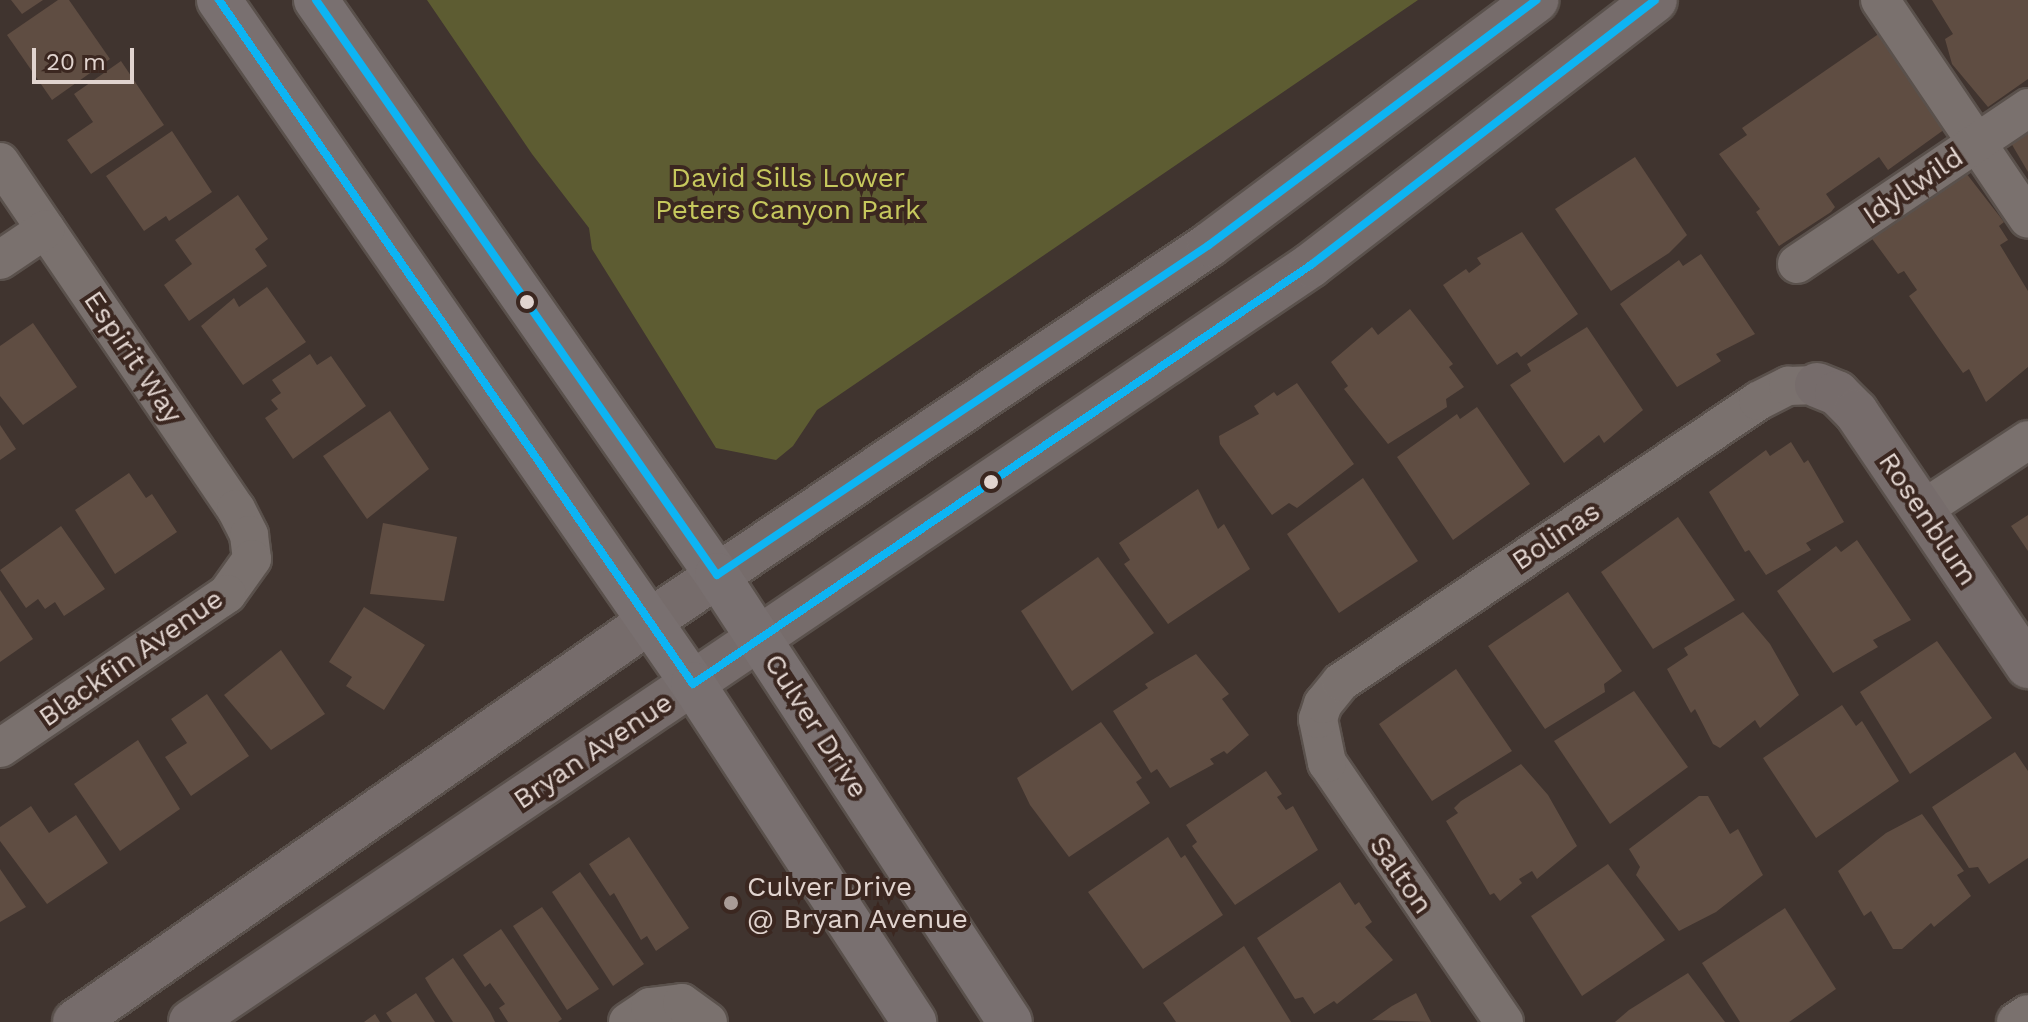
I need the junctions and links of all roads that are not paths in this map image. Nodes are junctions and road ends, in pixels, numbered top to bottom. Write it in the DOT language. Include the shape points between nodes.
graph roads {
  1 [pos="219,0"];
  2 [pos="316,0"];
  3 [pos="1536,0"];
  4 [pos="1655,0"];
  5 [pos="1880,0"];
  6 [pos="2028,108"];
  7 [pos="1976,143"];
  8 [pos="0,162"];
  9 [pos="2028,219"];
  10 [pos="46,229"];
  11 [pos="0,260"];
  12 [pos="1797,264"];
  13 [pos="1817,385"];
  14 [pos="2028,440"];
  15 [pos="1922,510"];
  16 [pos="252,559"];
  17 [pos="717,575"];
  18 [pos="650,621"];
  19 [pos="760,640"];
  20 [pos="2028,666"];
  21 [pos="693,684"];
  22 [pos="1318,719"];
  23 [pos="0,748"];
  24 [pos="2028,1014"];
  25 [pos="75,1022"];
  26 [pos="191,1022"];
  27 [pos="628,1022"];
  28 [pos="708,1022"];
  29 [pos="914,1022"];
  30 [pos="1010,1022"];
  31 [pos="1504,1022"];
  32 [pos="2016,1022"];
  1 -- 18 [label="main road"];
  2 -- 17 [label="main road, Culver Drive"];
  3 -- 17 [label="main road" via="1209,245"];
  4 -- 19 [label="main road, Bryan Avenue" via="1311,265"];
  5 -- 7 [label="street"];
  6 -- 7 [label="street, Idyllwild"];
  7 -- 9 [label="street"];
  7 -- 12 [label="street, Idyllwild"];
  8 -- 10 [label="street, Espirit Way"];
  10 -- 11 [label="street"];
  10 -- 16 [label="street, Espirit Way" via="236,509"];
  13 -- 15 [label="main road, Rosenblum" via="1837,393 1856,412"];
  13 -- 22 [label="street, Bolinas" via="1788,386 1682,452 1341,682"];
  14 -- 15 [label="street"];
  15 -- 20 [label="main road, Rosenblum"];
  16 -- 23 [label="street, Blackfin Avenue" via="227,594"];
  17 -- 18 [label="main road"];
  17 -- 19 [label="main road, Culver Drive"];
  18 -- 21 [label="main road"];
  18 -- 25 [label="main road"];
  19 -- 21 [label="main road, Bryan Avenue"];
  19 -- 30 [label="main road, Culver Drive"];
  21 -- 26 [label="main road, Bryan Avenue"];
  21 -- 29 [label="main road"];
  22 -- 31 [label="street, Salton" via="1327,763"];
  24 -- 32 [label="street"];
  27 -- 28 [label="street" via="650,1007 682,1003"];
}
